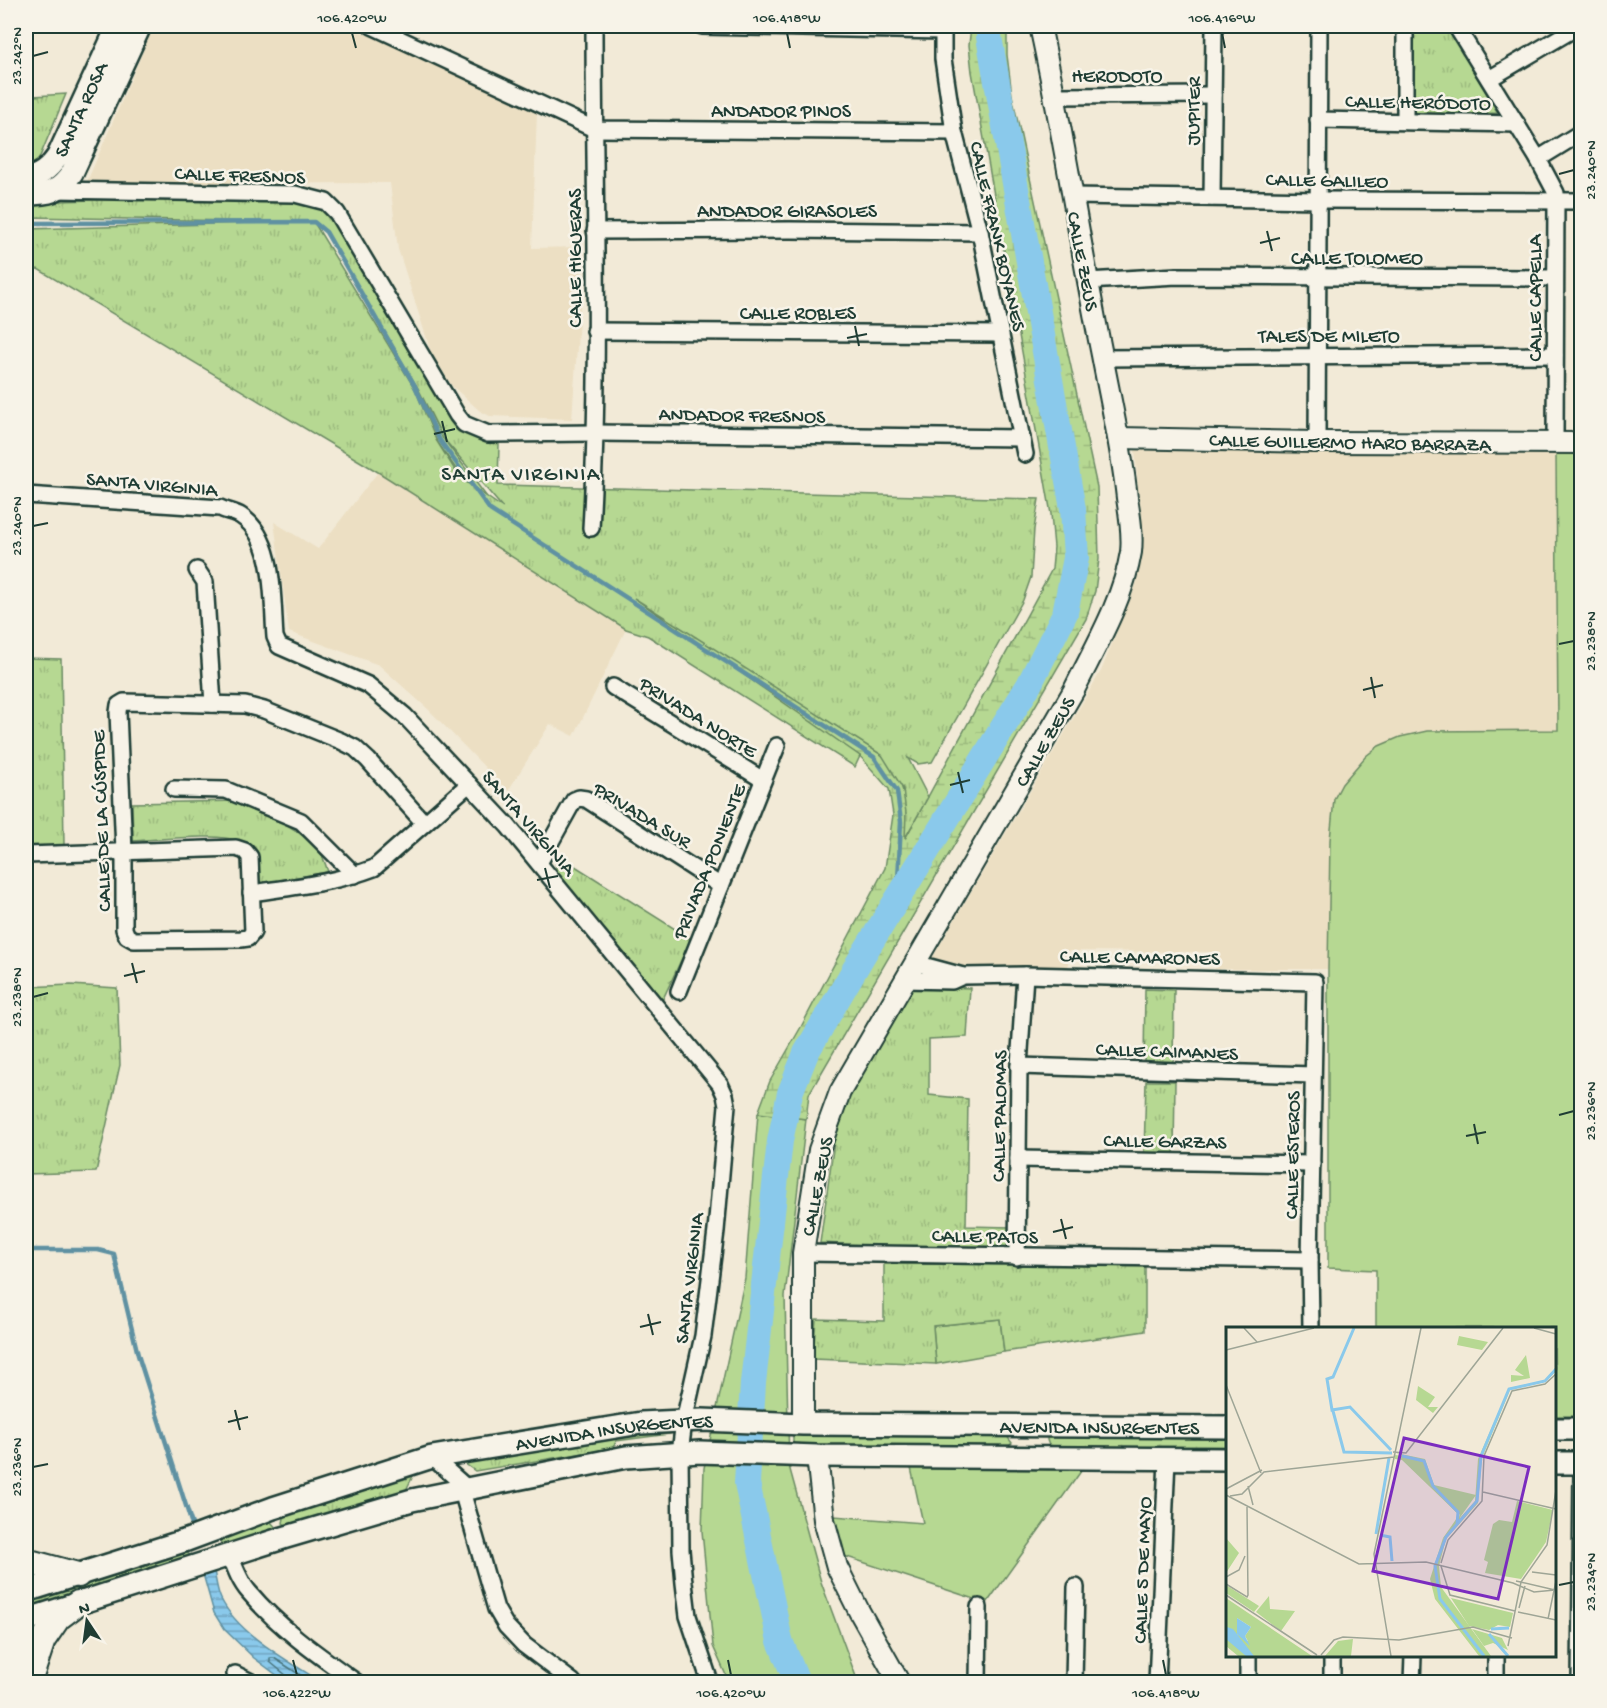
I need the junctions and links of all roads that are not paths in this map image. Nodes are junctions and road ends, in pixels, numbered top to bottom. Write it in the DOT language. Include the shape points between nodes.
graph roads {
  1 [pos="118,26"];
  2 [pos="140,26"];
  3 [pos="372,26"];
  4 [pos="594,26"];
  5 [pos="702,26"];
  6 [pos="1040,26"];
  7 [pos="1214,26"];
  8 [pos="1319,26"];
  9 [pos="1405,26"];
  10 [pos="1456,26"];
  11 [pos="1579,26"];
  12 [pos="943,28"];
  13 [pos="1489,79"];
  14 [pos="1213,95"];
  15 [pos="1056,96"];
  16 [pos="1318,120"];
  17 [pos="1405,121"];
  18 [pos="1517,124"];
  19 [pos="601,129"];
  20 [pos="954,132"];
  21 [pos="1581,132"];
  22 [pos="1538,159"];
  23 [pos="33,176"];
  24 [pos="56,190"];
  25 [pos="26,194"];
  26 [pos="1072,196"];
  27 [pos="1212,198"];
  28 [pos="1318,200"];
  29 [pos="1556,201"];
  30 [pos="1581,201"];
  31 [pos="595,231"];
  32 [pos="980,232"];
  33 [pos="1317,278"];
  34 [pos="1555,279"];
  35 [pos="1087,281"];
  36 [pos="595,331"];
  37 [pos="1001,334"];
  38 [pos="1555,355"];
  39 [pos="1317,356"];
  40 [pos="1102,358"];
  41 [pos="464,424"];
  42 [pos="595,433"];
  43 [pos="1022,438"];
  44 [pos="1119,438"];
  45 [pos="1317,442"];
  46 [pos="1555,443"];
  47 [pos="1581,443"];
  48 [pos="1025,454"];
  49 [pos="26,495"];
  50 [pos="591,528"];
  51 [pos="197,570"];
  52 [pos="613,687"];
  53 [pos="213,704"];
  54 [pos="777,746"];
  55 [pos="763,780"];
  56 [pos="469,784"];
  57 [pos="174,789"];
  58 [pos="424,823"];
  59 [pos="124,851"];
  60 [pos="26,855"];
  61 [pos="539,863"];
  62 [pos="355,875"];
  63 [pos="721,886"];
  64 [pos="251,893"];
  65 [pos="910,972"];
  66 [pos="1024,975"];
  67 [pos="1315,982"];
  68 [pos="679,991"];
  69 [pos="1018,1066"];
  70 [pos="1313,1075"];
  71 [pos="1018,1159"];
  72 [pos="1312,1164"];
  73 [pos="803,1253"];
  74 [pos="1017,1257"];
  75 [pos="1310,1260"];
  76 [pos="1311,1327"];
  77 [pos="693,1421"];
  78 [pos="803,1424"];
  79 [pos="1035,1425"];
  80 [pos="1226,1426"];
  81 [pos="1556,1429"];
  82 [pos="1581,1429"];
  83 [pos="690,1452"];
  84 [pos="807,1455"];
  85 [pos="432,1457"];
  86 [pos="1036,1458"];
  87 [pos="1167,1459"];
  88 [pos="1226,1459"];
  89 [pos="1556,1463"];
  90 [pos="1581,1463"];
  91 [pos="1581,1471"];
  92 [pos="467,1488"];
  93 [pos="273,1508"];
  94 [pos="283,1538"];
  95 [pos="227,1556"];
  96 [pos="26,1561"];
  97 [pos="78,1575"];
  98 [pos="1076,1587"];
  99 [pos="26,1591"];
  100 [pos="78,1603"];
  101 [pos="979,1607"];
  102 [pos="26,1620"];
  103 [pos="1248,1657"];
  104 [pos="1332,1657"];
  105 [pos="1413,1657"];
  106 [pos="1496,1657"];
  107 [pos="29,1683"];
  108 [pos="356,1683"];
  109 [pos="573,1683"];
  110 [pos="710,1683"];
  111 [pos="899,1683"];
  112 [pos="978,1683"];
  113 [pos="1074,1683"];
  114 [pos="1157,1683"];
  115 [pos="1248,1683"];
  116 [pos="1332,1683"];
  117 [pos="1412,1683"];
  118 [pos="1496,1683"];
  119 [pos="1580,1683"];
  1 -- 23 [label="main road, SANTA ROSA" via="58,156 51,166"];
  2 -- 24 [label="main road" via="72,173"];
  3 -- 19 [label="street"];
  4 -- 19 [label="street, CALLE HIGUERAS"];
  5 -- 12 [label="street"];
  6 -- 15 [label="street, CALLE ZEUS"];
  7 -- 14 [label="street, JUPITER"];
  8 -- 16 [label="street"];
  9 -- 17 [label="street"];
  10 -- 13 [label="street, CALLE CAPELLA"];
  11 -- 13 [label="street"];
  12 -- 20 [label="street, CALLE FRANK BOYANES" via="943,59"];
  13 -- 18 [label="street, CALLE CAPELLA"];
  14 -- 15 [label="street, HERODOTO"];
  14 -- 27 [label="street, JUPITER"];
  15 -- 26 [label="street, CALLE ZEUS"];
  16 -- 17 [label="street, CALLE HERÓDOTO"];
  16 -- 28 [label="street"];
  17 -- 18 [label="street, CALLE HERÓDOTO"];
  18 -- 22 [label="street, CALLE CAPELLA"];
  19 -- 20 [label="street, ANDADOR PINOS"];
  19 -- 31 [label="street, CALLE HIGUERAS"];
  20 -- 32 [label="street, CALLE FRANK BOYANES"];
  21 -- 22 [label="street"];
  22 -- 29 [label="street, CALLE CAPELLA" via="1556,193"];
  23 -- 24 [label="street"];
  24 -- 25 [label="main road"];
  24 -- 41 [label="street, CALLE FRESNOS" via="295,194 326,202 337,213"];
  26 -- 27 [label="street, CALLE GALILEO"];
  26 -- 35 [label="street, CALLE ZEUS"];
  27 -- 28 [label="street, CALLE GALILEO"];
  28 -- 29 [label="street, CALLE GALILEO"];
  28 -- 33 [label="street"];
  29 -- 30 [label="street, CALLE GALILEO"];
  29 -- 34 [label="street, CALLE CAPELLA"];
  31 -- 32 [label="street, ANDADOR GIRASOLES"];
  31 -- 36 [label="street, CALLE HIGUERAS"];
  32 -- 37 [label="street, CALLE FRANK BOYANES"];
  33 -- 34 [label="street, CALLE TOLOMEO"];
  33 -- 35 [label="street, CALLE TOLOMEO" via="1177,276"];
  33 -- 39 [label="street"];
  34 -- 38 [label="street, CALLE CAPELLA"];
  35 -- 40 [label="street, CALLE ZEUS"];
  36 -- 37 [label="street, CALLE ROBLES"];
  36 -- 42 [label="street, CALLE HIGUERAS"];
  37 -- 43 [label="street, CALLE FRANK BOYANES"];
  38 -- 39 [label="street, TALES DE MILETO"];
  38 -- 46 [label="street, CALLE CAPELLA"];
  39 -- 40 [label="street, TALES DE MILETO"];
  39 -- 45 [label="street"];
  40 -- 44 [label="street, CALLE ZEUS"];
  41 -- 42 [label="street, ANDADOR FRESNOS" via="488,434"];
  42 -- 43 [label="street, ANDADOR FRESNOS"];
  42 -- 50 [label="street, CALLE HIGUERAS"];
  43 -- 48 [label="street, CALLE FRANK BOYANES"];
  44 -- 45 [label="street, CALLE GUILLERMO HARO BARRAZA"];
  44 -- 65 [label="street, CALLE ZEUS" via="1131,525 1131,551 1124,580 1074,690"];
  45 -- 46 [label="street, CALLE GUILLERMO HARO BARRAZA"];
  46 -- 47 [label="street, CALLE GUILLERMO HARO BARRAZA"];
  49 -- 56 [label="street, SANTA VIRGINIA" via="220,508 240,515 255,528 267,555 279,646 368,685 405,716"];
  51 -- 53 [label="street" via="205,582"];
  52 -- 55 [label="street, PRIVADA NORTE"];
  53 -- 58 [label="street" via="264,710 355,748"];
  53 -- 59 [label="street, CALLE DE LA CÚSPIDE" via="119,705"];
  54 -- 55 [label="street, PRIVADA PONIENTE"];
  55 -- 63 [label="street, PRIVADA PONIENTE"];
  56 -- 58 [label="street"];
  56 -- 61 [label="street, SANTA VIRGINIA"];
  57 -- 62 [label="street" via="226,790 301,821"];
  58 -- 62 [label="street" via="374,868"];
  59 -- 60 [label="street"];
  59 -- 64 [label="street" via="236,848 250,857"];
  59 -- 64 [label="street, CALLE DE LA CÚSPIDE" via="124,928 134,940 248,938 253,932"];
  61 -- 63 [label="street, PRIVADA SUR" via="574,800 579,798"];
  61 -- 77 [label="street, SANTA VIRGINIA" via="725,1095 717,1219"];
  62 -- 64 [label="street"];
  63 -- 68 [label="street, PRIVADA PONIENTE"];
  65 -- 66 [label="street, CALLE CAMARONES" via="952,981 963,976"];
  65 -- 73 [label="street, CALLE ZEUS" via="840,1092 819,1150"];
  66 -- 67 [label="street, CALLE CAMARONES"];
  66 -- 69 [label="street, CALLE PALOMAS"];
  67 -- 70 [label="street, CALLE ESTEROS"];
  69 -- 70 [label="street, CALLE CAIMANES"];
  69 -- 71 [label="street, CALLE PALOMAS"];
  70 -- 72 [label="street, CALLE ESTEROS"];
  71 -- 72 [label="street, CALLE GARZAS"];
  71 -- 74 [label="street, CALLE PALOMAS"];
  72 -- 75 [label="street, CALLE ESTEROS"];
  73 -- 74 [label="street, CALLE PATOS"];
  73 -- 78 [label="street, CALLE ZEUS"];
  74 -- 75 [label="street, CALLE PATOS"];
  75 -- 76 [label="street, CALLE ESTEROS"];
  77 -- 78 [label="main road, AVENIDA INSURGENTES"];
  77 -- 83 [label="street, SANTA VIRGINIA"];
  77 -- 85 [label="main road, AVENIDA INSURGENTES" via="641,1423"];
  78 -- 79 [label="main road, AVENIDA INSURGENTES"];
  79 -- 80 [label="main road, AVENIDA INSURGENTES"];
  79 -- 86 [label="main road"];
  81 -- 82 [label="main road"];
  83 -- 84 [label="main road, AVENIDA INSURGENTES"];
  83 -- 92 [label="main road, AVENIDA INSURGENTES" via="626,1457"];
  83 -- 110 [label="street, SANTA VIRGINIA" via="681,1550 688,1616"];
  84 -- 86 [label="main road, AVENIDA INSURGENTES"];
  84 -- 111 [label="street" via="837,1567"];
  85 -- 92 [label="street"];
  85 -- 93 [label="main road, AVENIDA INSURGENTES"];
  86 -- 87 [label="main road, AVENIDA INSURGENTES"];
  87 -- 88 [label="main road, AVENIDA INSURGENTES"];
  87 -- 114 [label="street, CALLE 5 DE MAYO"];
  89 -- 90 [label="main road"];
  91 -- 119 [label="street"];
  92 -- 94 [label="main road, AVENIDA INSURGENTES"];
  92 -- 109 [label="street" via="464,1498 496,1609 524,1645"];
  93 -- 94 [label="main road"];
  93 -- 97 [label="main road, AVENIDA INSURGENTES"];
  94 -- 95 [label="main road, AVENIDA INSURGENTES"];
  95 -- 100 [label="main road, AVENIDA INSURGENTES"];
  95 -- 108 [label="street" via="248,1591 300,1642"];
  96 -- 97 [label="main road"];
  97 -- 99 [label="main road, AVENIDA INSURGENTES"];
  98 -- 113 [label="street"];
  100 -- 102 [label="main road, AVENIDA INSURGENTES"];
  100 -- 107 [label="main road" via="58,1618 43,1640"];
  101 -- 112 [label="street"];
  103 -- 115 [label="street"];
  104 -- 116 [label="street"];
  105 -- 117 [label="street"];
  106 -- 118 [label="street"];
}
